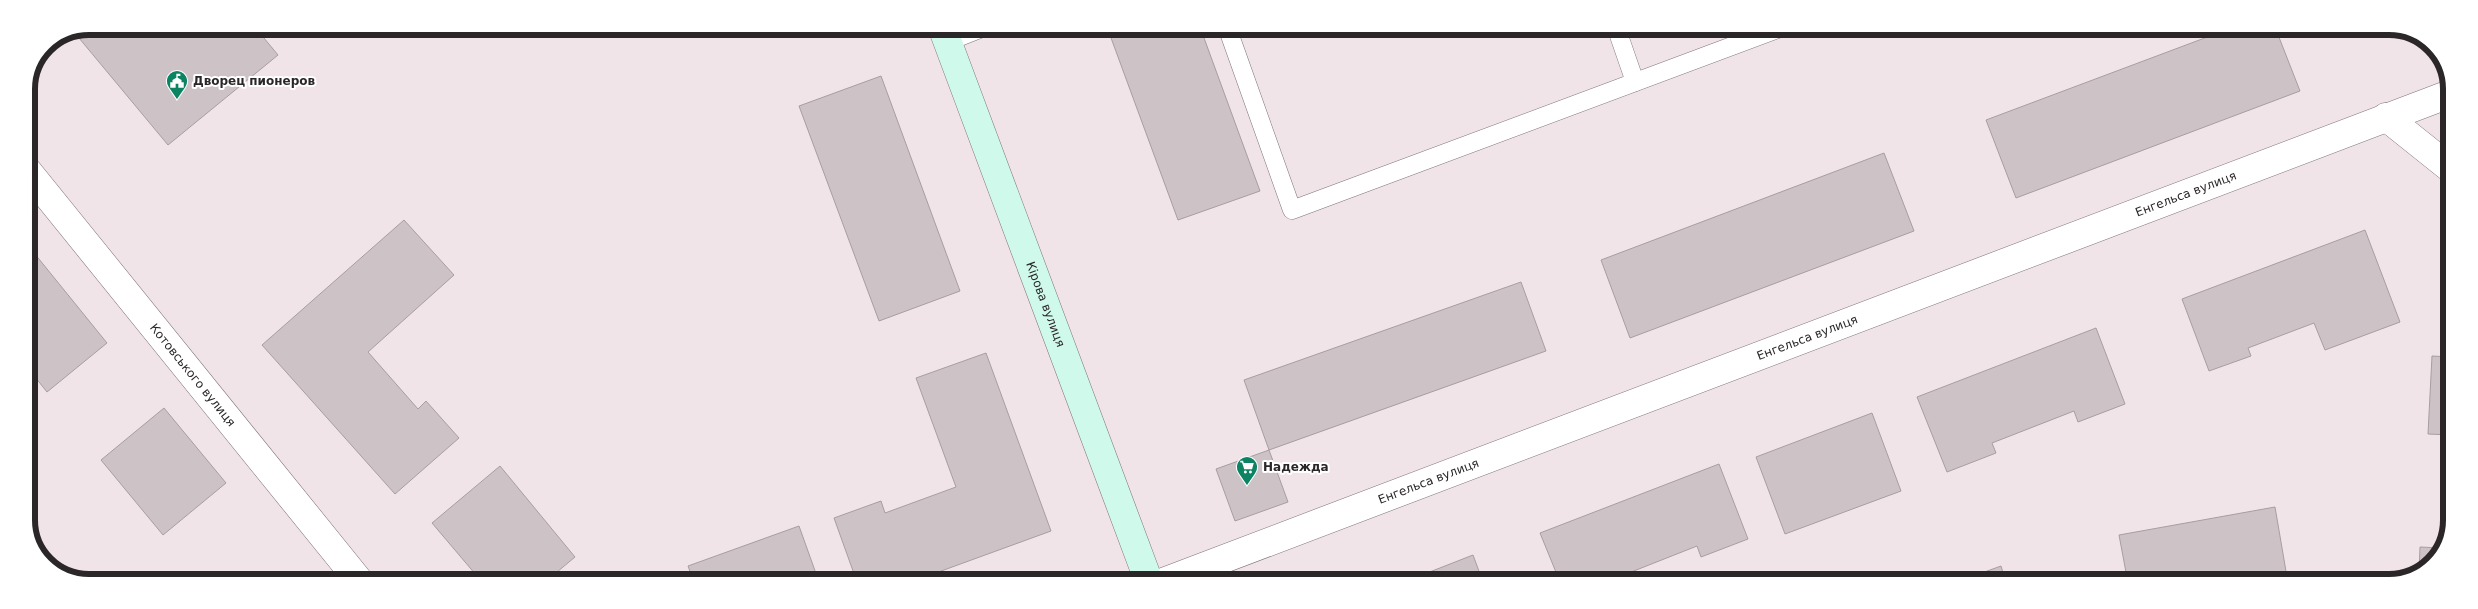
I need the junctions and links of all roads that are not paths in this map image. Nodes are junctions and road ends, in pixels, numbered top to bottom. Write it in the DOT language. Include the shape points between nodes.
graph roads {
  1 [pos="945,35"];
  2 [pos="1230,35"];
  3 [pos="1619,35"];
  4 [pos="1762,35"];
  5 [pos="1636,82"];
  6 [pos="2443,96"];
  7 [pos="2386,117"];
  8 [pos="2443,162"];
  9 [pos="35,180"];
  10 [pos="354,574"];
  11 [pos="1146,574"];
  12 [pos="1184,574"];
  1 -- 11 [label="street, Кірова вулиця"];
  2 -- 5 [label="lane" via="1292,210"];
  3 -- 5 [label="lane"];
  4 -- 5 [label="lane"];
  6 -- 7 [label="street, Енгельса вулиця"];
  7 -- 8 [label="street"];
  7 -- 12 [label="street, Енгельса вулиця"];
  9 -- 10 [label="street, Котовського вулиця"];
}
